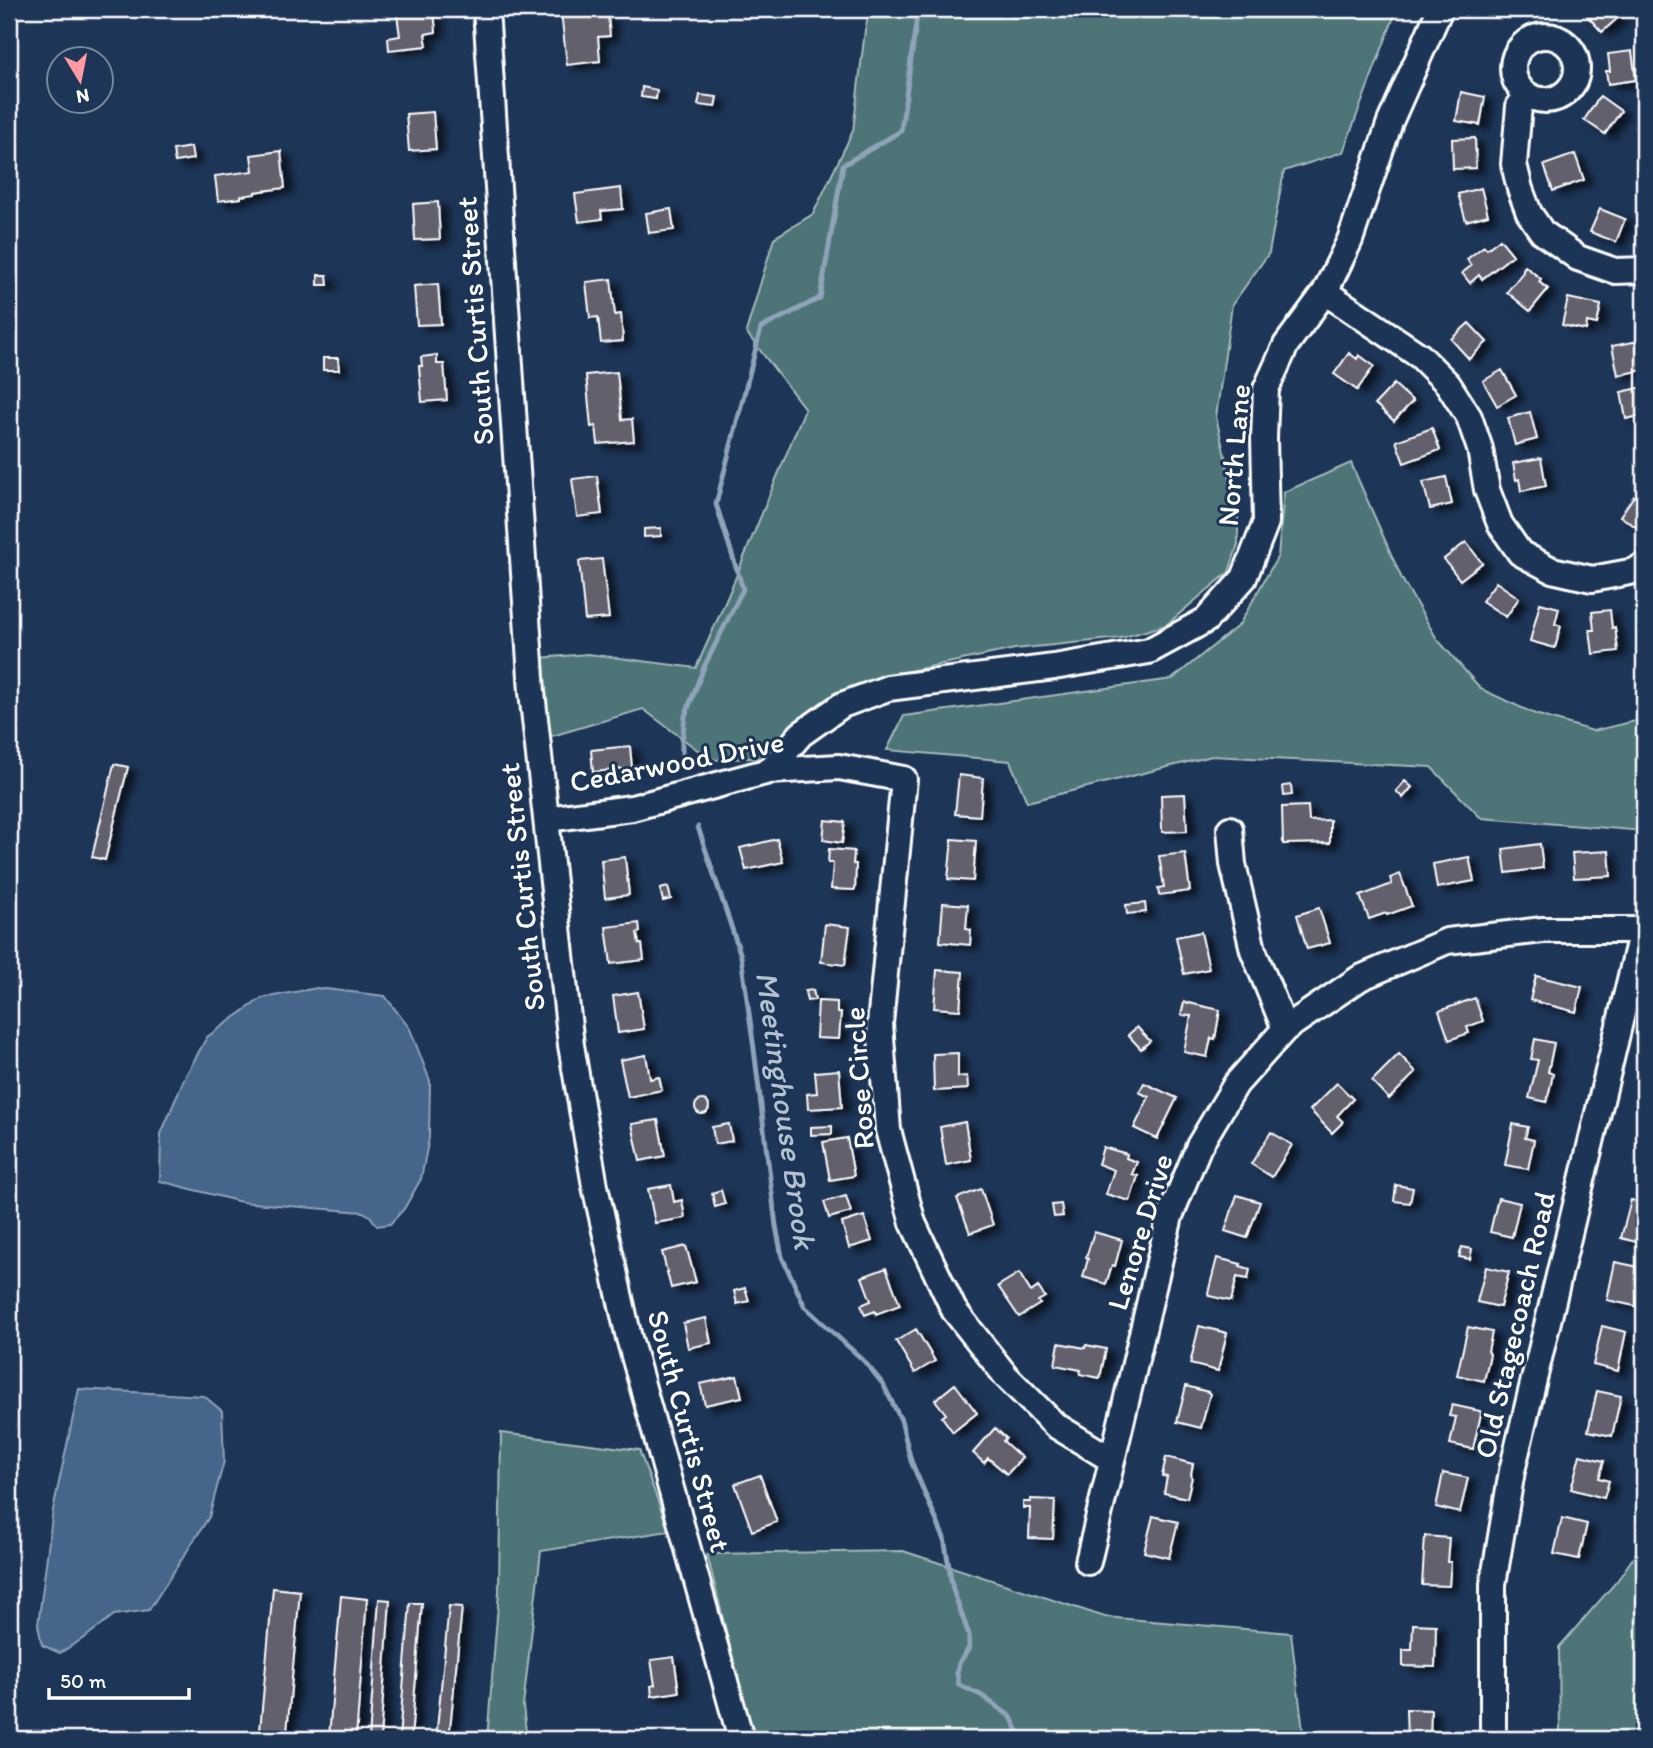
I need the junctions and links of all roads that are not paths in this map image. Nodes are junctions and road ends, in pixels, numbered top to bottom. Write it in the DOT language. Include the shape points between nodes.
graph roads {
  1 [pos="486,9"];
  2 [pos="1440,9"];
  3 [pos="1528,96"];
  4 [pos="1644,270"];
  5 [pos="1325,292"];
  6 [pos="1644,565"];
  7 [pos="769,771"];
  8 [pos="904,779"];
  9 [pos="547,819"];
  10 [pos="1230,830"];
  11 [pos="1642,930"];
  12 [pos="1285,1029"];
  13 [pos="1112,1460"];
  14 [pos="1088,1562"];
  15 [pos="741,1739"];
  16 [pos="1493,1739"];
  1 -- 9 [label="street, South Curtis Street" via="532,692"];
  2 -- 5 [label="street, North Lane" via="1390,122 1350,240"];
  3 -- 4 [label="street" via="1519,106 1514,164 1520,189 1542,232 1578,258 1615,271"];
  5 -- 6 [label="street" via="1420,356 1448,384 1469,417 1500,524 1520,553 1552,570 1592,579"];
  5 -- 7 [label="street, North Lane" via="1286,345 1266,389 1266,522 1244,578 1206,620 1149,651 888,688 842,705 802,734"];
  7 -- 8 [label="street, Cedarwood Drive" via="839,767"];
  7 -- 9 [label="street, Cedarwood Drive" via="632,808"];
  8 -- 13 [label="street, Rose Circle" via="880,1024 888,1130 913,1223 954,1310 1006,1376 1055,1425"];
  9 -- 15 [label="street, South Curtis Street" via="571,1045 595,1186 629,1338"];
  10 -- 12 [label="street" via="1253,950"];
  11 -- 12 [label="street, Lenore Drive" via="1543,930 1447,942 1360,978"];
  11 -- 16 [label="street, Old Stagecoach Road" via="1512,1471 1493,1584"];
  12 -- 13 [label="street, Lenore Drive" via="1236,1084 1199,1146 1170,1216"];
  13 -- 14 [label="street, Lenore Drive"];
}
